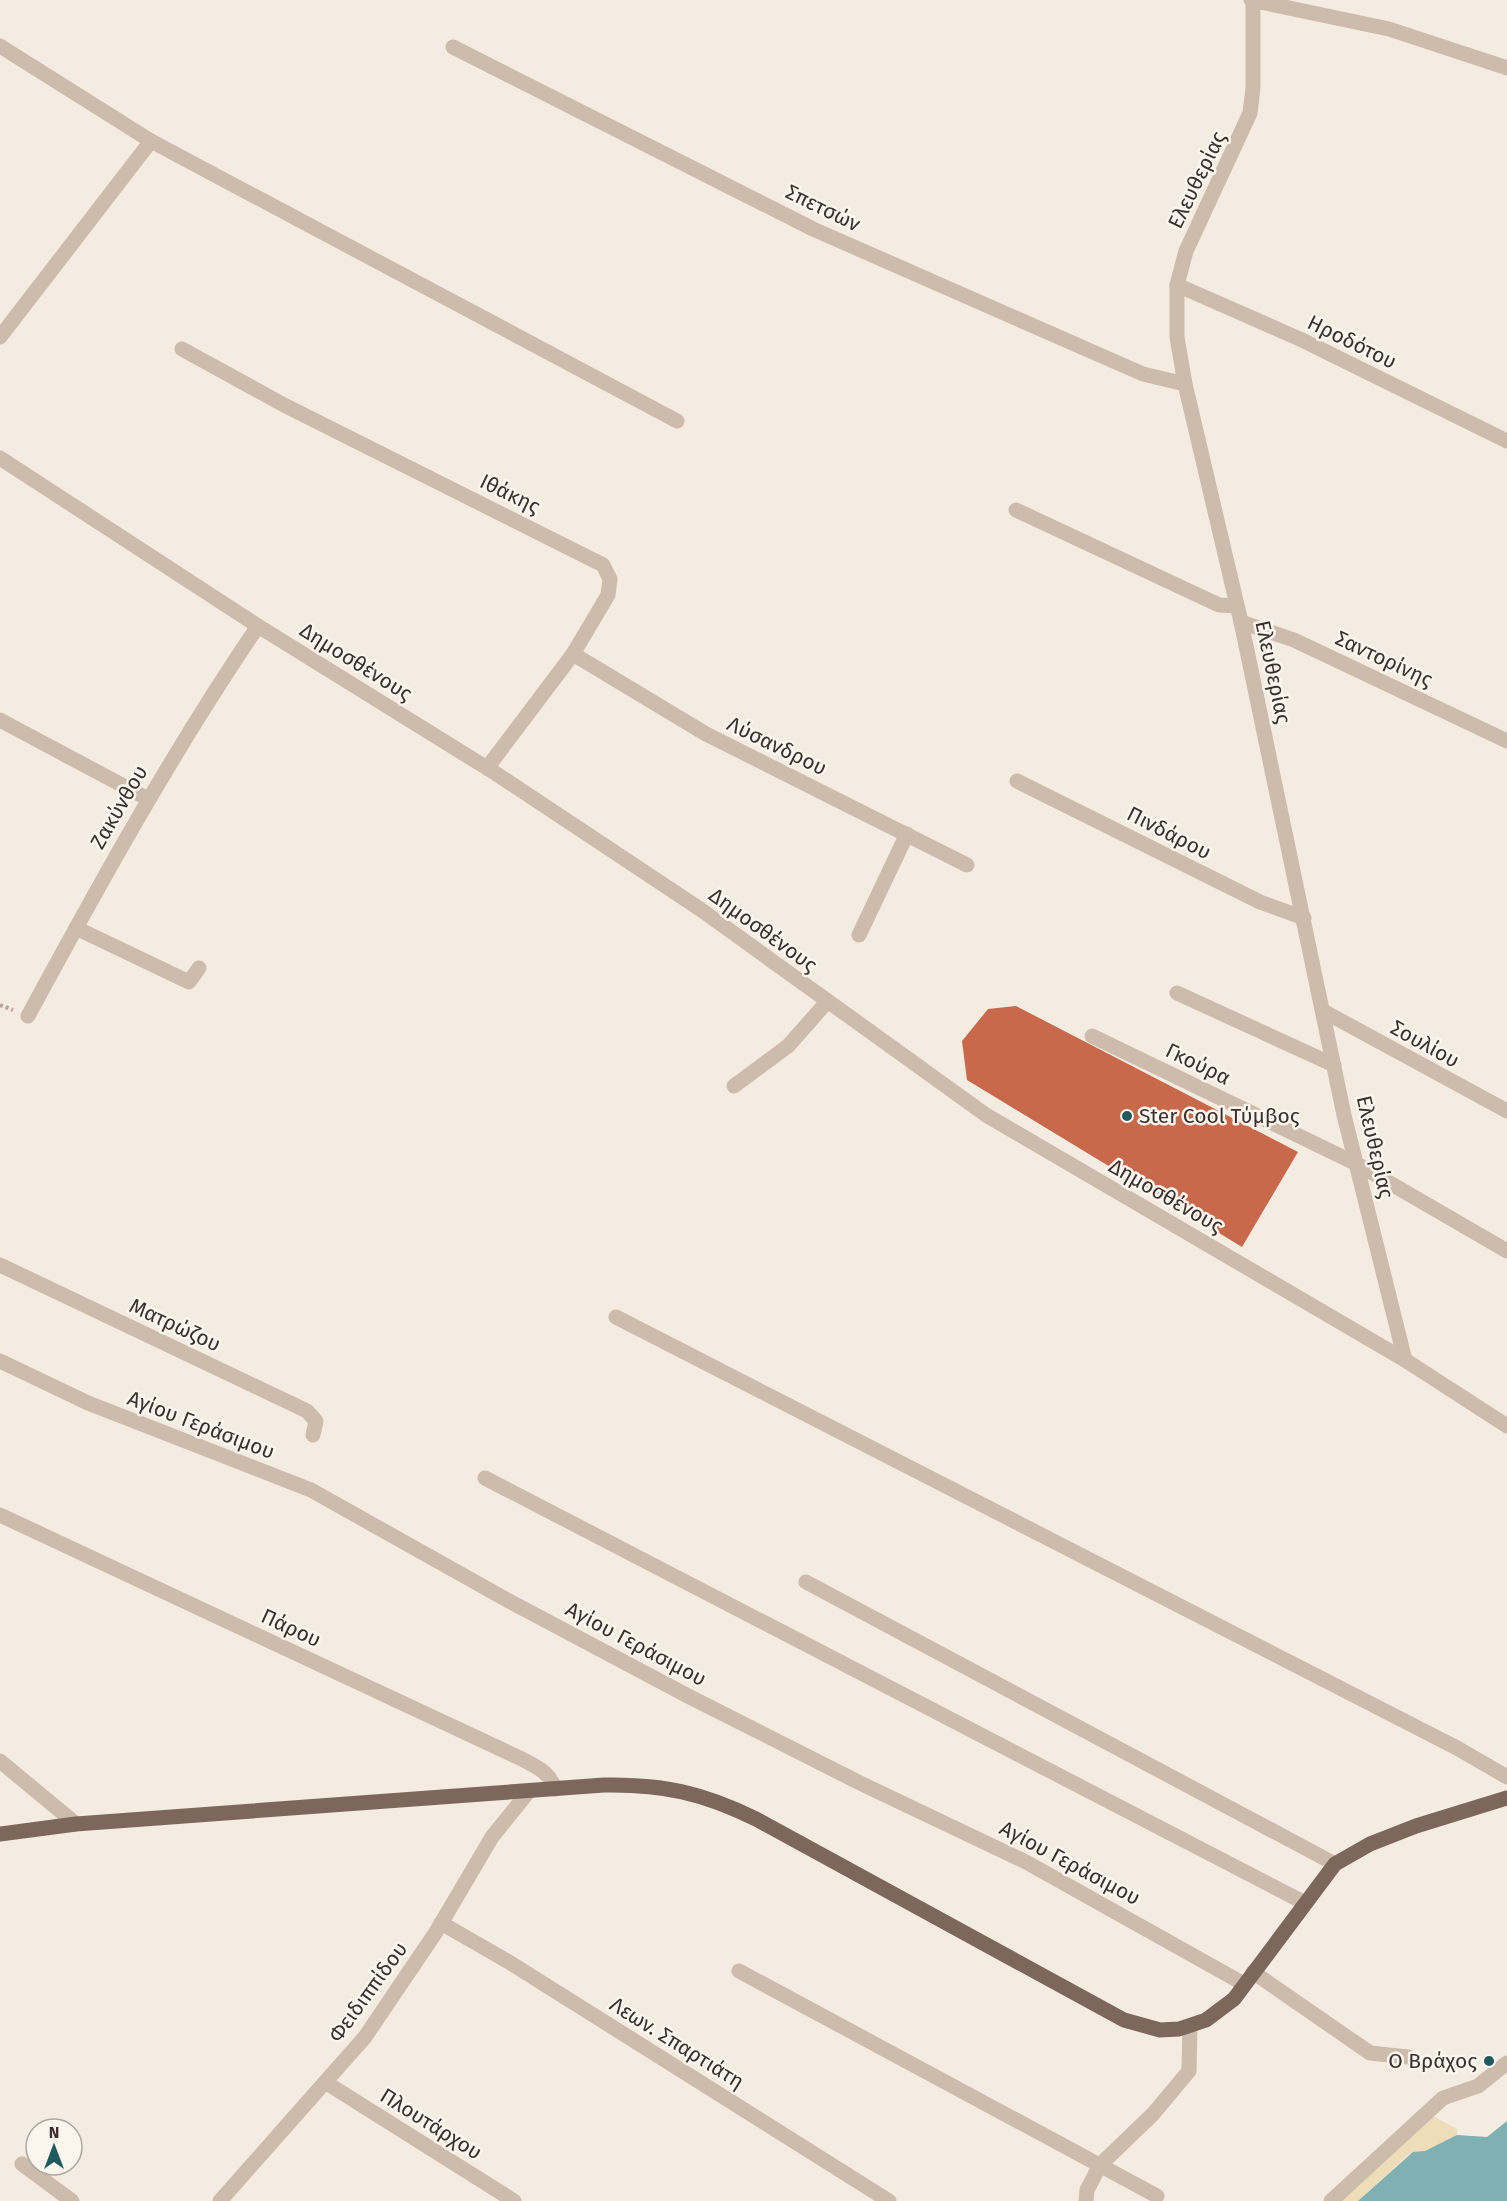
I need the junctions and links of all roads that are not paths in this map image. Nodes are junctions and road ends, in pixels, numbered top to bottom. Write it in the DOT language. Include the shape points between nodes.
graph roads {
  1 [pos="1252,0"];
  2 [pos="0,46"];
  3 [pos="453,47"];
  4 [pos="1507,68"];
  5 [pos="151,141"];
  6 [pos="1177,285"];
  7 [pos="0,337"];
  8 [pos="182,349"];
  9 [pos="1185,384"];
  10 [pos="677,421"];
  11 [pos="1507,441"];
  12 [pos="0,458"];
  13 [pos="1016,510"];
  14 [pos="1237,606"];
  15 [pos="1241,622"];
  16 [pos="258,626"];
  17 [pos="573,654"];
  18 [pos="0,720"];
  19 [pos="1507,741"];
  20 [pos="487,768"];
  21 [pos="1017,780"];
  22 [pos="148,799"];
  23 [pos="908,834"];
  24 [pos="967,866"];
  25 [pos="1304,918"];
  26 [pos="76,928"];
  27 [pos="859,935"];
  28 [pos="199,968"];
  29 [pos="1177,993"];
  30 [pos="827,1002"];
  31 [pos="1323,1011"];
  32 [pos="28,1016"];
  33 [pos="1092,1036"];
  34 [pos="1334,1065"];
  35 [pos="734,1086"];
  36 [pos="1507,1111"];
  37 [pos="1357,1164"];
  38 [pos="1507,1251"];
  39 [pos="0,1265"];
  40 [pos="616,1317"];
  41 [pos="1405,1360"];
  42 [pos="0,1361"];
  43 [pos="1507,1426"];
  44 [pos="313,1435"];
  45 [pos="484,1478"];
  46 [pos="0,1515"];
  47 [pos="806,1582"];
  48 [pos="0,1761"];
  49 [pos="1507,1777"];
  50 [pos="555,1789"];
  51 [pos="529,1791"];
  52 [pos="1507,1798"];
  53 [pos="76,1824"];
  54 [pos="0,1834"];
  55 [pos="1335,1864"];
  56 [pos="1305,1903"];
  57 [pos="441,1923"];
  58 [pos="739,1971"];
  59 [pos="1248,1978"];
  60 [pos="1190,2026"];
  61 [pos="1408,2057"];
  62 [pos="1507,2063"];
  63 [pos="325,2082"];
  64 [pos="22,2164"];
  65 [pos="1100,2165"];
  66 [pos="1157,2196"];
  67 [pos="72,2201"];
  68 [pos="220,2201"];
  69 [pos="514,2201"];
  70 [pos="889,2201"];
  71 [pos="1086,2201"];
  72 [pos="1331,2201"];
  1 -- 4 [label="street" via="1389,29"];
  1 -- 6 [label="street, Ελευθερίας" via="1250,113 1186,251"];
  2 -- 5 [label="street"];
  3 -- 9 [label="street, Σπετσών" via="813,229 1143,374"];
  5 -- 7 [label="street"];
  5 -- 10 [label="street"];
  6 -- 9 [label="street, Ελευθερίας" via="1177,338"];
  6 -- 11 [label="street, Ηροδότου" via="1302,340"];
  8 -- 17 [label="street, Ιθάκης" via="284,405 603,565 610,579 608,595"];
  9 -- 14 [label="street, Ελευθερίας"];
  12 -- 16 [label="street, Δημοσθένους"];
  13 -- 14 [label="street" via="1219,605"];
  14 -- 15 [label="street, Ελευθερίας"];
  15 -- 19 [label="street, Σαντορίνης" via="1294,640"];
  15 -- 25 [label="street, Ελευθερίας"];
  16 -- 20 [label="street, Δημοσθένους"];
  16 -- 22 [label="street, Ζακύνθου" via="202,708"];
  17 -- 20 [label="street, Ιθάκης"];
  17 -- 23 [label="street, Λύσανδρου" via="706,734"];
  18 -- 22 [label="street"];
  20 -- 30 [label="street, Δημοσθένους" via="700,909"];
  21 -- 25 [label="street, Πινδάρου" via="1260,902"];
  22 -- 26 [label="street, Ζακύνθου"];
  23 -- 24 [label="street, Λύσανδρου"];
  23 -- 27 [label="street"];
  25 -- 31 [label="street, Ελευθερίας"];
  26 -- 28 [label="street" via="189,982"];
  26 -- 32 [label="street, Ζακύνθου"];
  29 -- 34 [label="street"];
  30 -- 35 [label="street" via="788,1046"];
  30 -- 41 [label="street, Δημοσθένους" via="986,1115"];
  31 -- 34 [label="street, Ελευθερίας"];
  31 -- 36 [label="street, Σουλίου"];
  33 -- 37 [label="street, Γκούρα"];
  34 -- 37 [label="street, Ελευθερίας"];
  37 -- 38 [label="street, Γκούρα"];
  37 -- 41 [label="street, Ελευθερίας"];
  39 -- 44 [label="street, Ματρώζου" via="307,1411 316,1421"];
  40 -- 49 [label="street"];
  41 -- 43 [label="street, Δημοσθένους"];
  42 -- 59 [label="street, Αγίου Γεράσιμου" via="88,1403 311,1490 688,1696 1026,1862"];
  45 -- 56 [label="street"];
  46 -- 50 [label="street, Πάρου" via="522,1759 544,1771"];
  47 -- 55 [label="street"];
  48 -- 53 [label="street"];
  50 -- 51 [label="main road"];
  50 -- 60 [label="main road" via="643,1785 702,1796 756,1819 1127,2022 1160,2030"];
  51 -- 53 [label="main road"];
  51 -- 57 [label="street, Φειδιππίδου" via="492,1838"];
  52 -- 55 [label="main road" via="1406,1829"];
  53 -- 54 [label="main road"];
  55 -- 56 [label="main road"];
  56 -- 59 [label="main road"];
  57 -- 63 [label="street, Φειδιππίδου" via="365,2037"];
  57 -- 70 [label="street, Λεων. Σπαρτιάτη"];
  58 -- 65 [label="street"];
  59 -- 60 [label="main road" via="1230,2003"];
  59 -- 61 [label="street, Αγίου Γεράσιμου" via="1370,2053"];
  60 -- 65 [label="street" via="1190,2070 1153,2114"];
  62 -- 72 [label="street" via="1478,2086 1443,2098"];
  63 -- 68 [label="street, Φειδιππίδου"];
  63 -- 69 [label="street, Πλουτάρχου"];
  64 -- 67 [label="street"];
  65 -- 66 [label="street"];
  65 -- 71 [label="street" via="1087,2190"];
}
